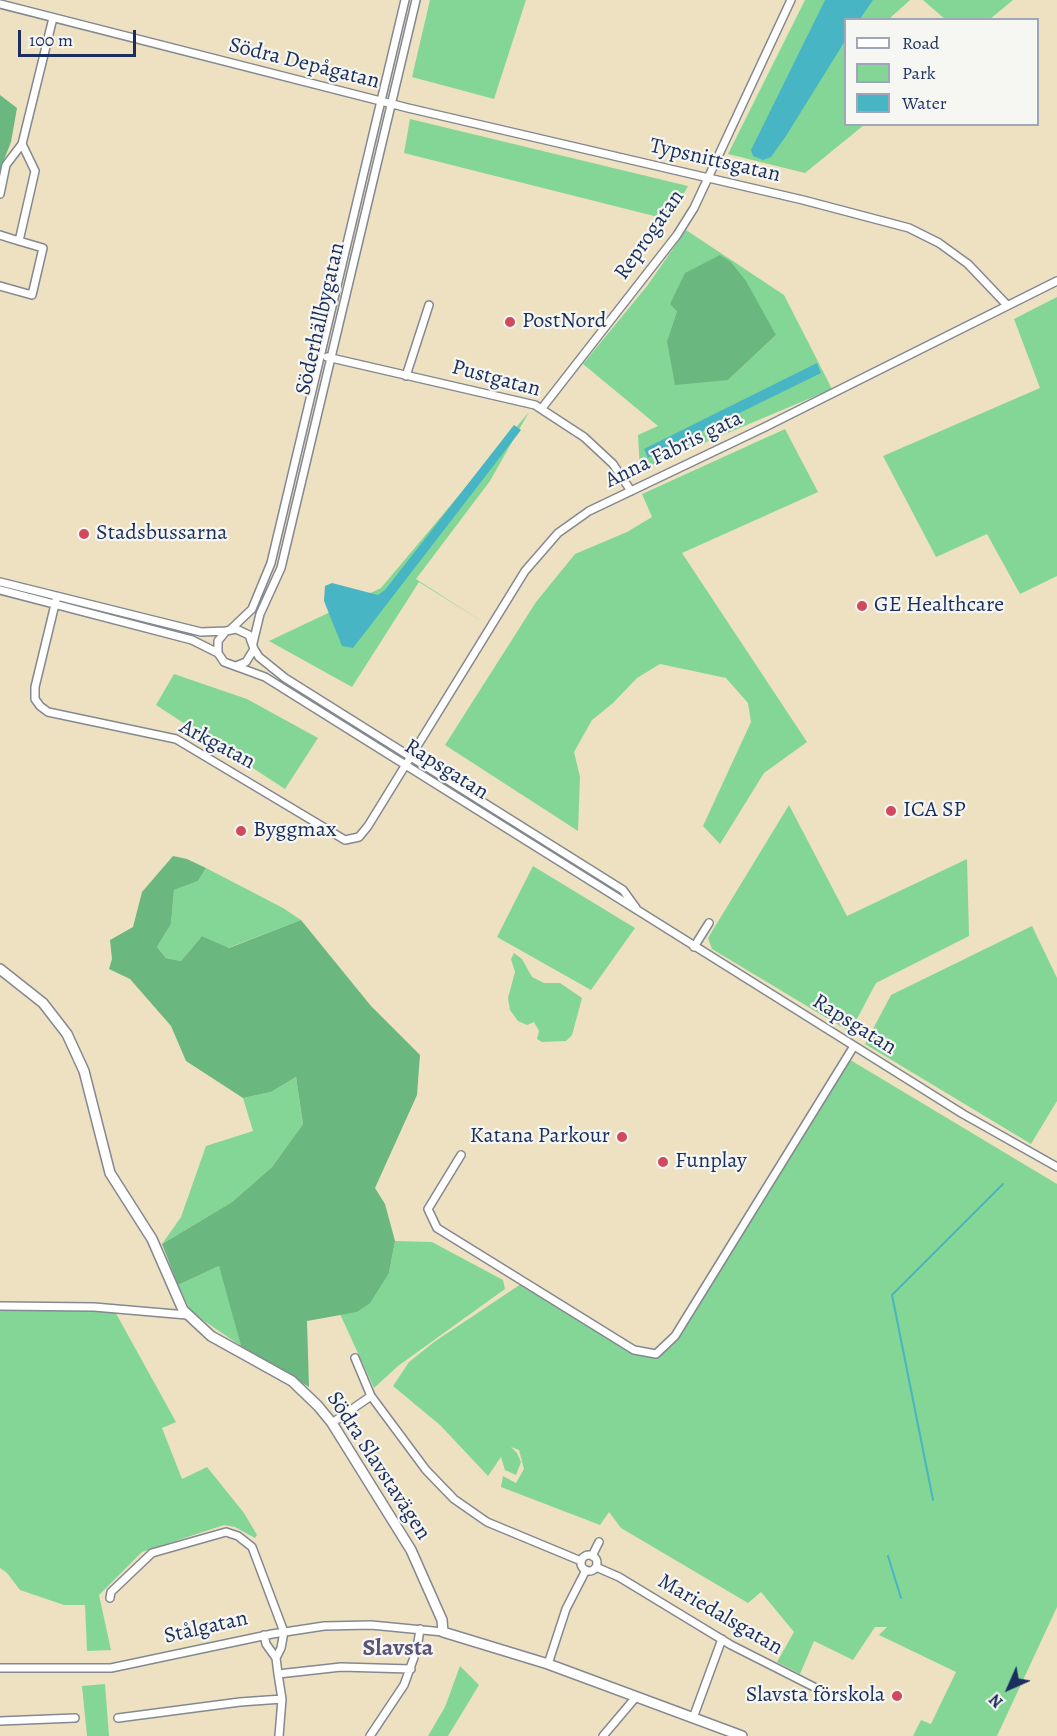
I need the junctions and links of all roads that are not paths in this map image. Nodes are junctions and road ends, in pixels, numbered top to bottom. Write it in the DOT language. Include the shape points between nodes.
graph roads {
  1 [pos="405,0"];
  2 [pos="416,0"];
  3 [pos="791,0"];
  4 [pos="0,4"];
  5 [pos="53,18"];
  6 [pos="380,101"];
  7 [pos="390,104"];
  8 [pos="22,144"];
  9 [pos="709,178"];
  10 [pos="0,194"];
  11 [pos="0,235"];
  12 [pos="19,241"];
  13 [pos="1057,280"];
  14 [pos="0,286"];
  15 [pos="429,305"];
  16 [pos="1007,305"];
  17 [pos="326,357"];
  18 [pos="406,375"];
  19 [pos="542,408"];
  20 [pos="631,491"];
  21 [pos="0,582"];
  22 [pos="0,590"];
  23 [pos="57,596"];
  24 [pos="55,604"];
  25 [pos="228,630"];
  26 [pos="253,646"];
  27 [pos="218,652"];
  28 [pos="236,666"];
  29 [pos="411,757"];
  30 [pos="406,765"];
  31 [pos="636,908"];
  32 [pos="710,923"];
  33 [pos="694,946"];
  34 [pos="0,969"];
  35 [pos="854,1046"];
  36 [pos="461,1155"];
  37 [pos="1057,1167"];
  38 [pos="0,1306"];
  39 [pos="187,1315"];
  40 [pos="355,1358"];
  41 [pos="371,1395"];
  42 [pos="332,1423"];
  43 [pos="599,1542"];
  44 [pos="592,1556"];
  45 [pos="581,1561"];
  46 [pos="596,1567"];
  47 [pos="586,1570"];
  48 [pos="110,1598"];
  49 [pos="420,1629"];
  50 [pos="284,1632"];
  51 [pos="443,1632"];
  52 [pos="264,1635"];
  53 [pos="722,1640"];
  54 [pos="276,1658"];
  55 [pos="548,1664"];
  56 [pos="0,1668"];
  57 [pos="411,1669"];
  58 [pos="278,1674"];
  59 [pos="636,1696"];
  60 [pos="824,1697"];
  61 [pos="282,1699"];
  62 [pos="75,1718"];
  63 [pos="118,1718"];
  64 [pos="693,1718"];
  65 [pos="0,1721"];
  66 [pos="279,1736"];
  67 [pos="370,1736"];
  68 [pos="603,1736"];
  69 [pos="742,1736"];
  1 -- 6 [label="street, Söderhällbygatan"];
  2 -- 7 [label="street, Söderhällbygatan"];
  3 -- 9 [label="street, Reprogatan"];
  4 -- 5 [label="street, Södra Depågatan"];
  5 -- 6 [label="street, Södra Depågatan"];
  5 -- 8 [label="street"];
  6 -- 7 [label="street, Södra Depågatan"];
  6 -- 17 [label="street, Söderhällbygatan"];
  7 -- 9 [label="street, Typsnittsgatan"];
  7 -- 17 [label="street, Söderhällbygatan"];
  8 -- 10 [label="street" via="6,165"];
  8 -- 12 [label="street" via="35,171"];
  9 -- 16 [label="street, Typsnittsgatan" via="909,228 968,264"];
  9 -- 19 [label="street, Reprogatan" via="677,235"];
  11 -- 12 [label="street"];
  12 -- 14 [label="street" via="43,248 32,295"];
  13 -- 16 [label="street, Anna Fabris gata"];
  15 -- 18 [label="street"];
  16 -- 20 [label="street, Anna Fabris gata"];
  17 -- 18 [label="street, Pustgatan"];
  17 -- 25 [label="street, Söderhällbygatan" via="266,581 252,609"];
  17 -- 26 [label="street, Söderhällbygatan" via="281,568 260,614"];
  18 -- 19 [label="street, Pustgatan"];
  19 -- 20 [label="street, Pustgatan" via="584,437 613,464"];
  20 -- 29 [label="street, Anna Fabris gata" via="589,511 558,533 538,555 481,640"];
  21 -- 23 [label="street"];
  22 -- 24 [label="street"];
  23 -- 24 [label="street, Arkgatan"];
  23 -- 25 [label="street" via="201,632"];
  24 -- 27 [label="street" via="192,640"];
  24 -- 30 [label="street, Arkgatan" via="34,699 48,712 176,739 345,840 359,837 369,826"];
  25 -- 26 [label="street" via="245,632"];
  25 -- 27 [label="street" via="218,640"];
  26 -- 28 [label="street" via="250,658"];
  26 -- 29 [label="street, Rapsgatan" via="259,657 285,678"];
  27 -- 28 [label="street" via="224,662"];
  28 -- 30 [label="street, Rapsgatan" via="265,677"];
  29 -- 30 [label="street, Anna Fabris gata"];
  29 -- 31 [label="street, Rapsgatan" via="623,890"];
  30 -- 31 [label="street, Rapsgatan"];
  31 -- 33 [label="street, Rapsgatan"];
  32 -- 33 [label="street"];
  33 -- 35 [label="street, Rapsgatan"];
  34 -- 39 [label="street, Södra Slavstavägen" via="43,1003 67,1034 84,1071 110,1173 152,1239"];
  35 -- 36 [label="street" via="675,1336 656,1354 634,1350 437,1228 428,1209"];
  35 -- 37 [label="street, Rapsgatan"];
  38 -- 39 [label="street" via="94,1307"];
  39 -- 42 [label="street, Södra Slavstavägen" via="211,1336 292,1381"];
  40 -- 41 [label="street"];
  41 -- 42 [label="street"];
  41 -- 45 [label="street" via="426,1470 468,1510"];
  42 -- 51 [label="street, Södra Slavstavägen" via="411,1550 442,1620"];
  43 -- 44 [label="street"];
  44 -- 45 [label="street"];
  44 -- 46 [label="street"];
  45 -- 47 [label="street"];
  46 -- 47 [label="street"];
  46 -- 53 [label="street, Mariedalsgatan"];
  47 -- 55 [label="street" via="566,1609"];
  48 -- 50 [label="street" via="111,1592 152,1553 226,1532 252,1547"];
  49 -- 50 [label="street, Stålgatan" via="340,1625"];
  49 -- 51 [label="street, Stålgatan"];
  49 -- 57 [label="street"];
  50 -- 52 [label="street, Stålgatan"];
  50 -- 54 [label="street"];
  51 -- 55 [label="street, Stålgatan"];
  52 -- 54 [label="street"];
  52 -- 56 [label="street, Stålgatan" via="111,1668"];
  53 -- 60 [label="street, Mariedalsgatan" via="814,1687"];
  53 -- 64 [label="street"];
  54 -- 58 [label="street"];
  55 -- 59 [label="street, Stålgatan"];
  57 -- 58 [label="street" via="341,1667"];
  57 -- 67 [label="street"];
  58 -- 61 [label="street"];
  59 -- 64 [label="street, Stålgatan"];
  59 -- 68 [label="street"];
  61 -- 63 [label="street"];
  61 -- 66 [label="street"];
  62 -- 65 [label="street"];
  64 -- 69 [label="street, Stålgatan"];
}
